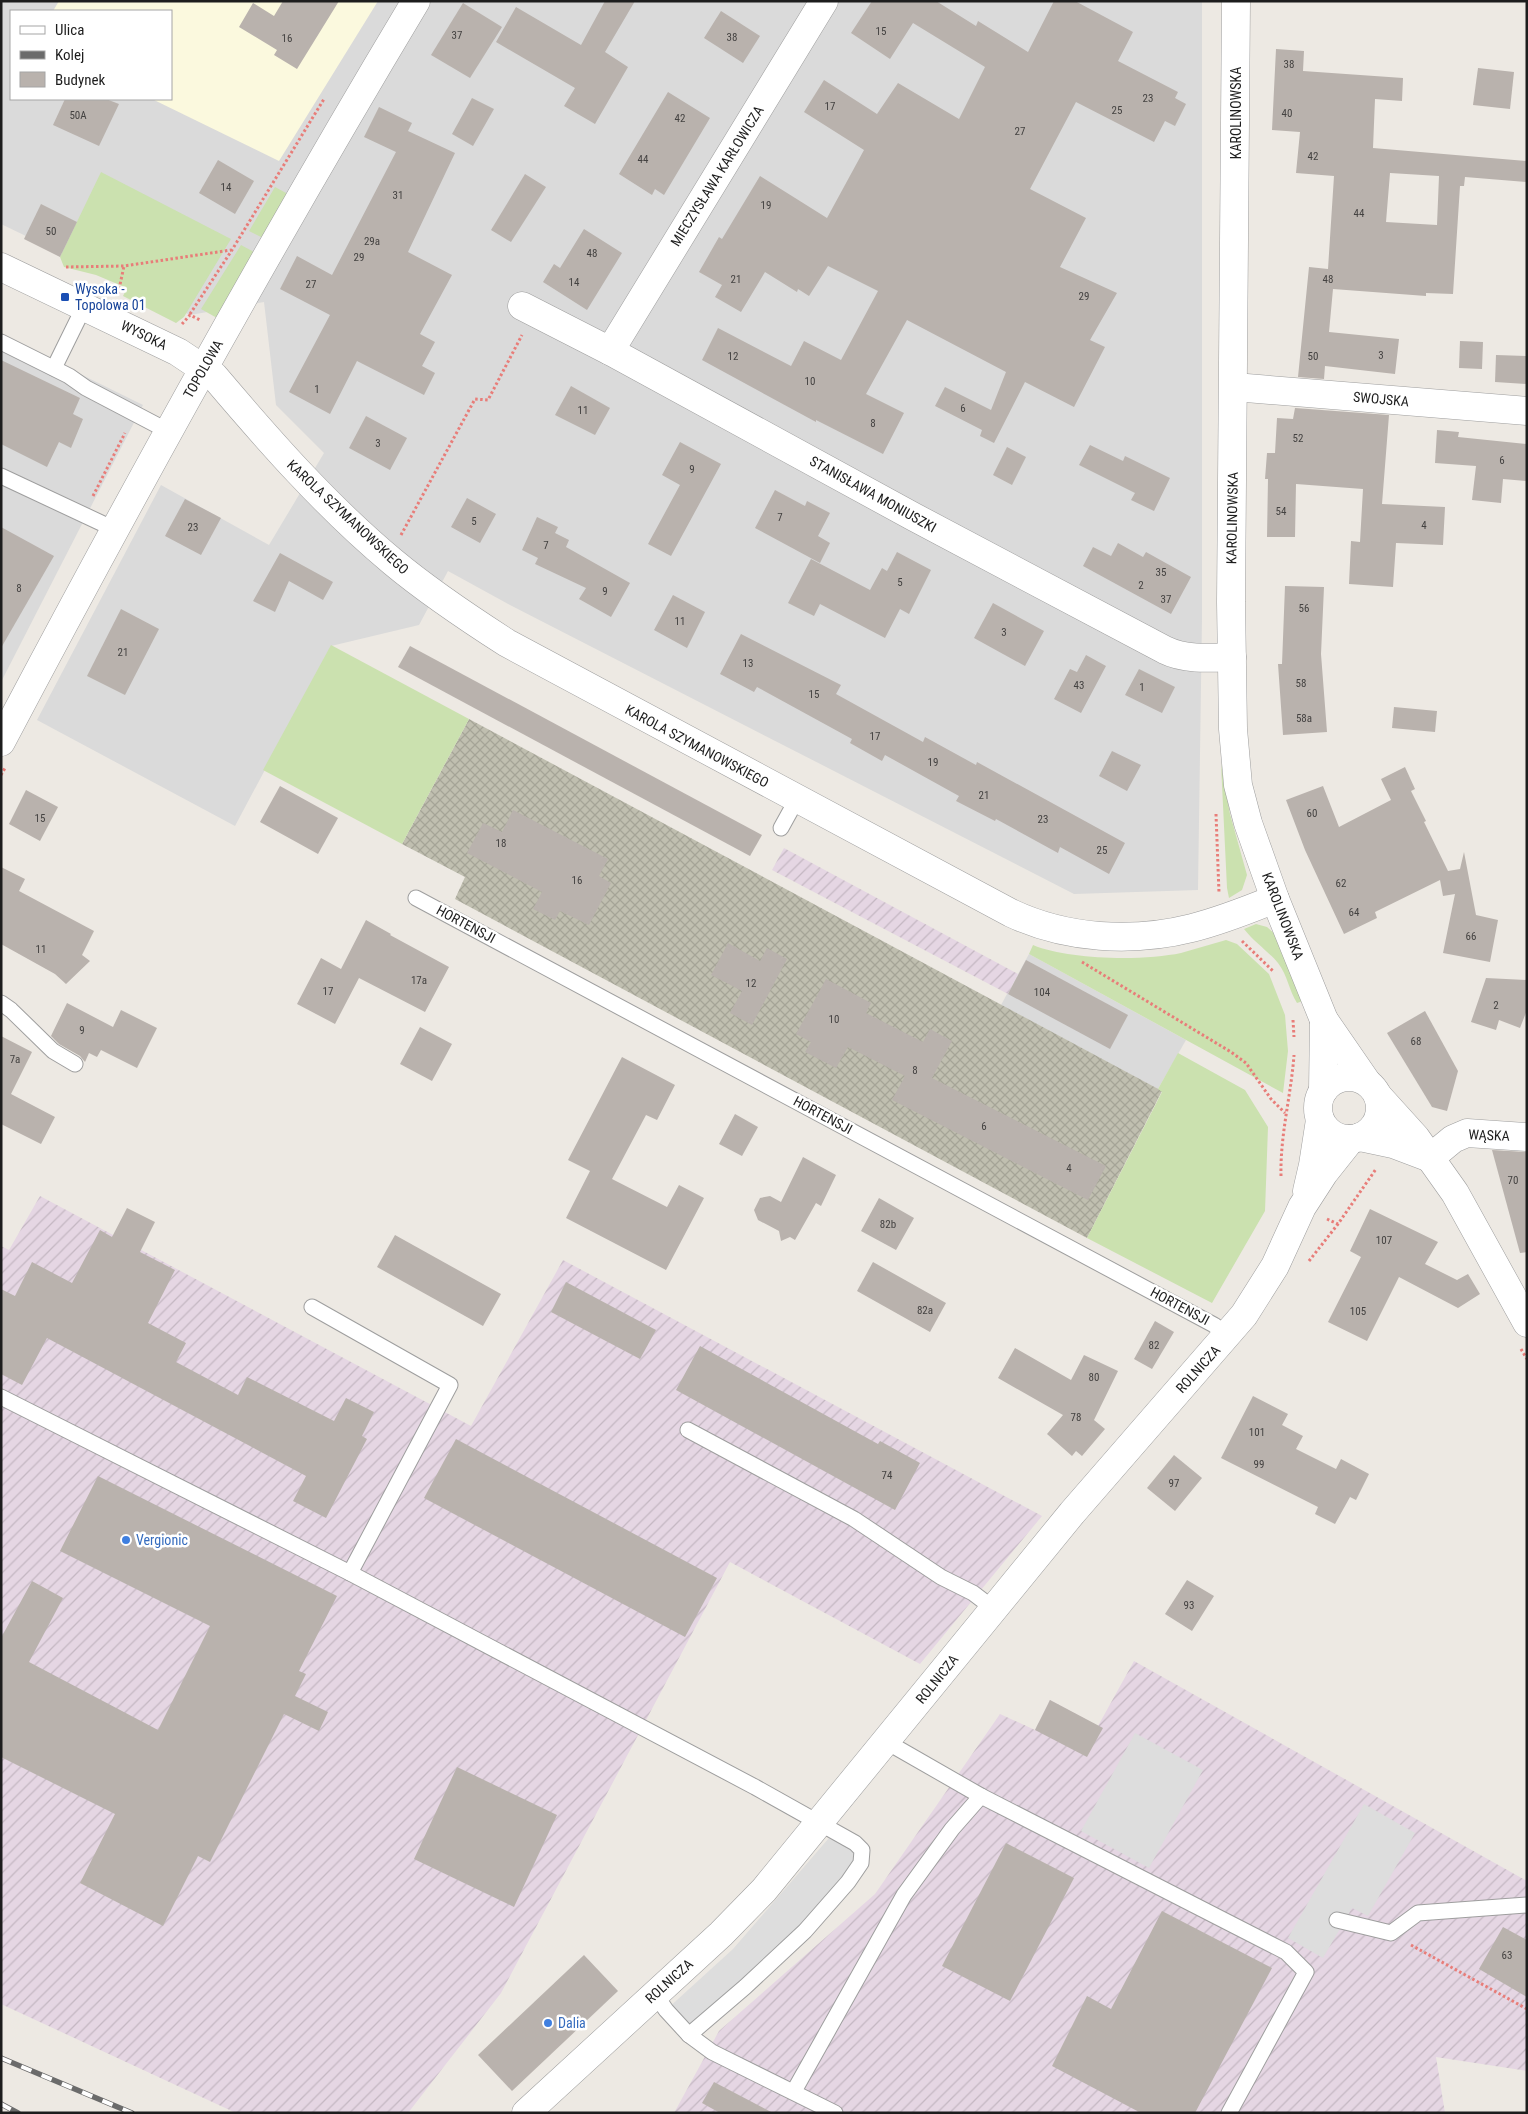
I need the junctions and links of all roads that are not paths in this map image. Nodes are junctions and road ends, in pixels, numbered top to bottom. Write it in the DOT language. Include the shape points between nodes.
graph roads {
  1 [pos="416,1"];
  2 [pos="824,1"];
  3 [pos="1236,1"];
  4 [pos="1,267"];
  5 [pos="84,307"];
  6 [pos="528,309"];
  7 [pos="1,342"];
  8 [pos="610,351"];
  9 [pos="54,368"];
  10 [pos="203,368"];
  11 [pos="1234,387"];
  12 [pos="1527,411"];
  13 [pos="168,431"];
  14 [pos="1,476"];
  15 [pos="114,529"];
  16 [pos="1232,658"];
  17 [pos="1,742"];
  18 [pos="797,799"];
  19 [pos="781,828"];
  20 [pos="416,898"];
  21 [pos="1275,899"];
  22 [pos="1,1004"];
  23 [pos="1324,1020"];
  24 [pos="76,1064"];
  25 [pos="1372,1089"];
  26 [pos="1322,1091"];
  27 [pos="1320,1120"];
  28 [pos="1527,1137"];
  29 [pos="1356,1138"];
  30 [pos="1430,1158"];
  31 [pos="1302,1207"];
  32 [pos="312,1307"];
  33 [pos="1527,1323"];
  34 [pos="1228,1336"];
  35 [pos="1,1397"];
  36 [pos="688,1430"];
  37 [pos="350,1573"];
  38 [pos="994,1609"];
  39 [pos="886,1741"];
  40 [pos="981,1796"];
  41 [pos="819,1822"];
  42 [pos="1527,1905"];
  43 [pos="1337,1920"];
  44 [pos="655,1994"];
  45 [pos="688,2035"];
  46 [pos="794,2091"];
  47 [pos="526,2113"];
  48 [pos="835,2113"];
  49 [pos="1229,2113"];
  1 -- 10 [label="street, TOPOLOWA"];
  2 -- 8 [label="street, MIECZYSŁAWA KARŁOWICZA"];
  3 -- 11 [label="street, KAROLINOWSKA"];
  4 -- 5 [label="street, WYSOKA"];
  5 -- 9 [label="lane"];
  5 -- 10 [label="street, WYSOKA" via="178,352"];
  6 -- 8 [label="street, STANISŁAWA MONIUSZKI"];
  7 -- 9 [label="lane"];
  8 -- 16 [label="street, STANISŁAWA MONIUSZKI" via="1165,650 1197,657"];
  9 -- 13 [label="lane"];
  10 -- 13 [label="street, TOPOLOWA"];
  10 -- 18 [label="street, KAROLA SZYMANOWSKIEGO" via="214,376 290,464 326,500 395,564 448,603 525,653"];
  11 -- 12 [label="street, SWOJSKA"];
  11 -- 16 [label="street, KAROLINOWSKA"];
  13 -- 15 [label="street, TOPOLOWA"];
  14 -- 15 [label="lane"];
  15 -- 17 [label="street, TOPOLOWA"];
  16 -- 21 [label="street, KAROLINOWSKA" via="1238,785"];
  18 -- 19 [label="lane"];
  18 -- 21 [label="street, KAROLA SZYMANOWSKIEGO" via="1025,920 1067,932 1124,936 1175,932 1218,921"];
  20 -- 34 [label="lane, HORTENSJI" via="1206,1320"];
  21 -- 23 [label="street, KAROLINOWSKA"];
  22 -- 24 [label="lane" via="53,1051"];
  23 -- 25 [label="street, KAROLINOWSKA"];
  23 -- 26 [label="street, KAROLINOWSKA"];
  25 -- 26 [label="street" via="1347,1077 1337,1079"];
  25 -- 29 [label="street" via="1380,1106 1375,1125"];
  25 -- 30 [label="street, KAROLINOWSKA"];
  26 -- 27 [label="street" via="1317,1110"];
  27 -- 29 [label="street" via="1332,1135"];
  27 -- 31 [label="street, ROLNICZA"];
  28 -- 30 [label="street, WĄSKA" via="1467,1133 1453,1139"];
  29 -- 30 [label="street" via="1393,1144"];
  29 -- 31 [label="street, ROLNICZA" via="1324,1174"];
  30 -- 33 [label="street, KAROLINOWSKA" via="1455,1193"];
  31 -- 34 [label="street, ROLNICZA" via="1264,1286"];
  32 -- 37 [label="lane" via="450,1385"];
  34 -- 38 [label="street, ROLNICZA" via="1072,1513"];
  35 -- 37 [label="lane"];
  36 -- 38 [label="lane" via="854,1519"];
  37 -- 41 [label="lane"];
  38 -- 39 [label="street, ROLNICZA"];
  39 -- 40 [label="lane"];
  39 -- 41 [label="street, ROLNICZA"];
  40 -- 46 [label="lane" via="904,1894"];
  40 -- 49 [label="lane" via="1286,1952 1306,1972"];
  41 -- 44 [label="street, ROLNICZA" via="751,1905"];
  41 -- 45 [label="lane" via="862,1850 861,1863 804,1931"];
  42 -- 43 [label="lane" via="1418,1913 1391,1933"];
  44 -- 45 [label="lane"];
  44 -- 47 [label="street, ROLNICZA"];
  45 -- 46 [label="lane" via="712,2052"];
  46 -- 48 [label="lane"];
}
